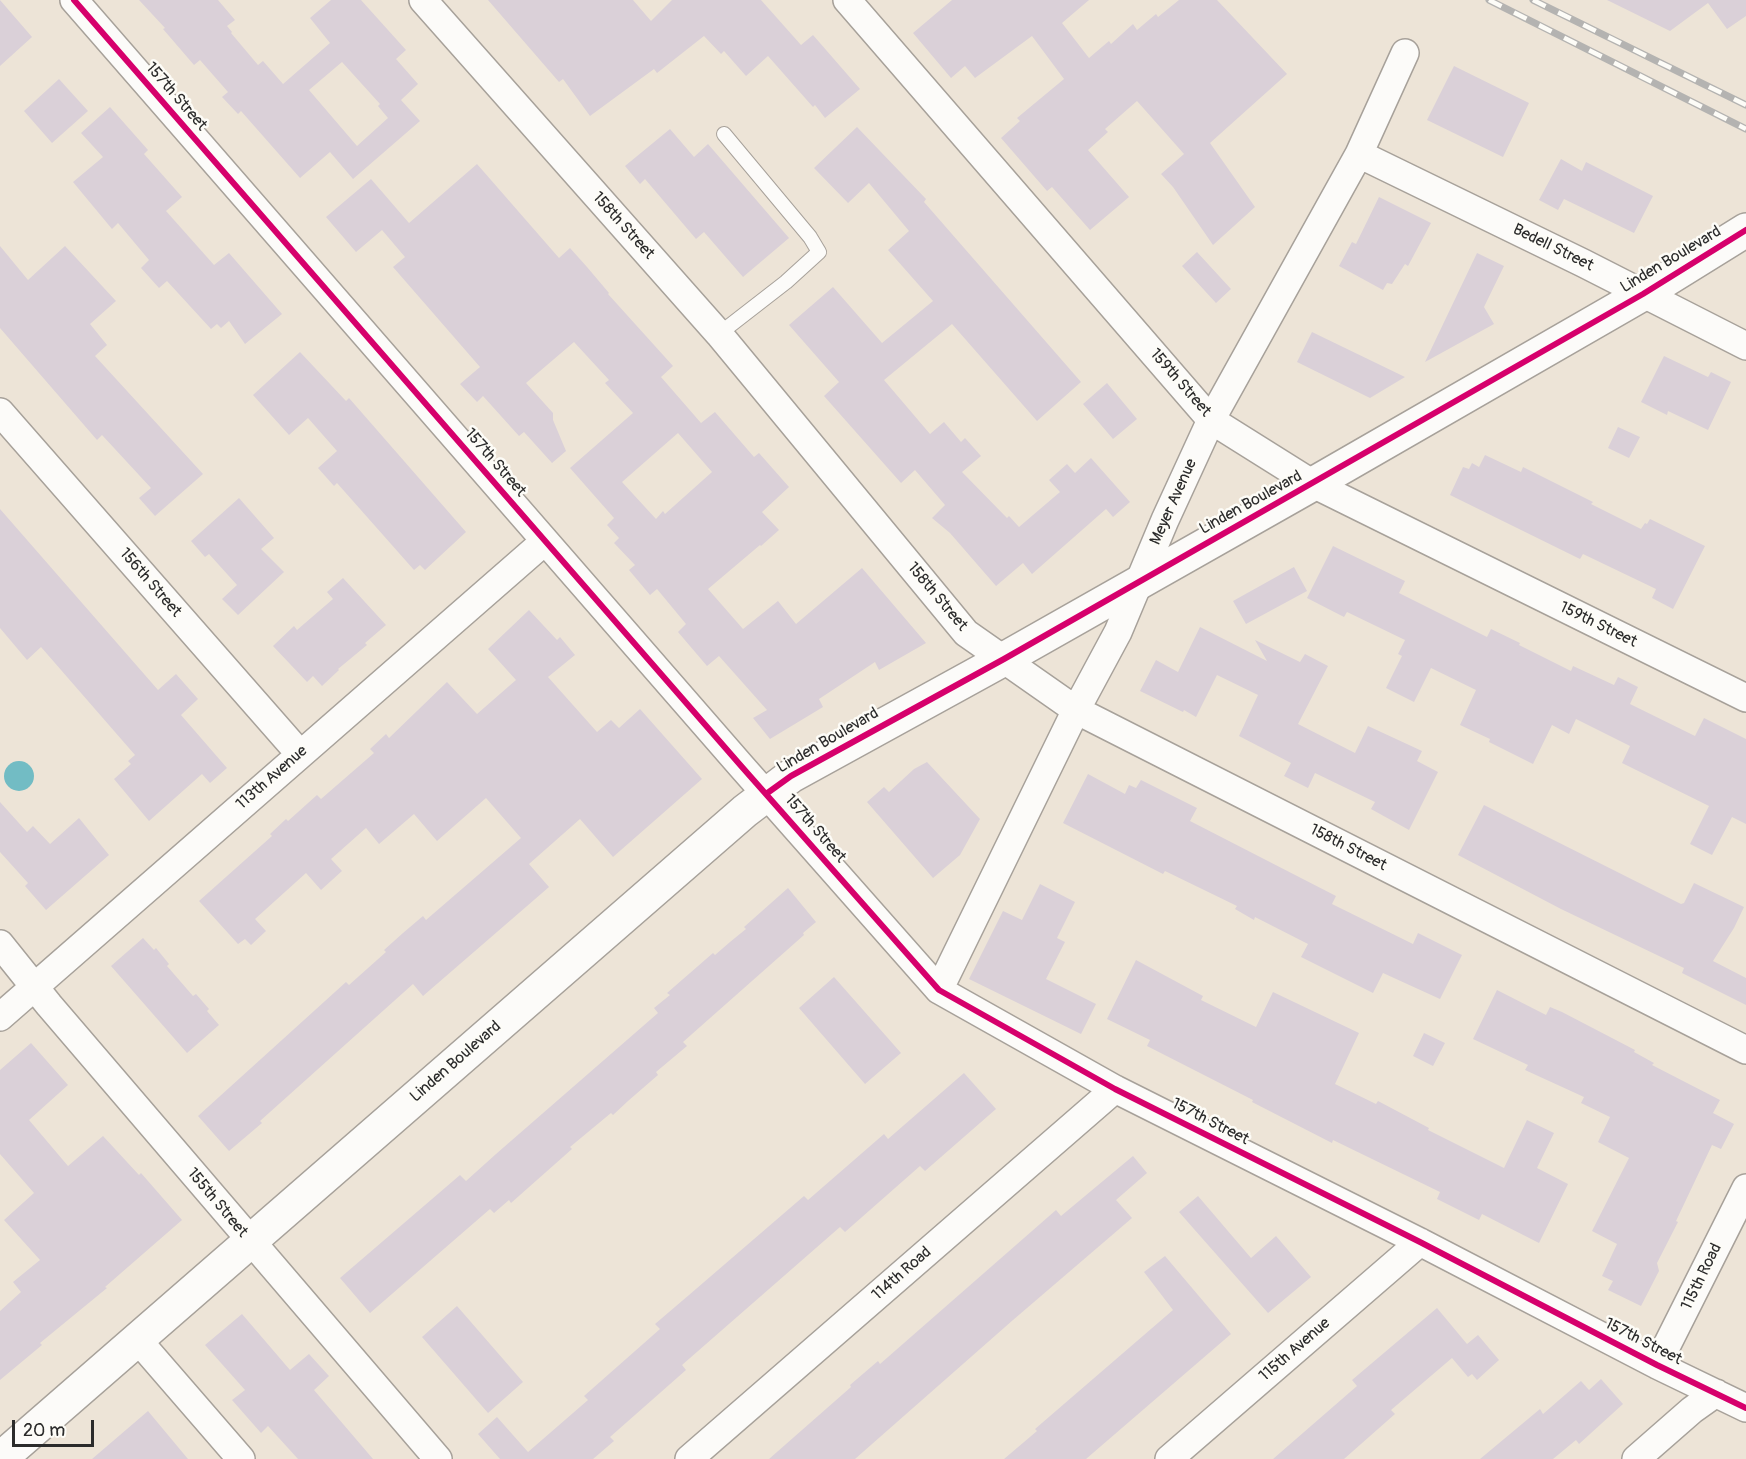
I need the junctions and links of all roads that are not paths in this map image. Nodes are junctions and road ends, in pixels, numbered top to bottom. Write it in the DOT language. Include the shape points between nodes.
graph roads {
  1 [pos="74,0"];
  2 [pos="423,0"];
  3 [pos="847,0"];
  4 [pos="1405,53"];
  5 [pos="724,134"];
  6 [pos="1359,154"];
  7 [pos="1746,230"];
  8 [pos="1643,294"];
  9 [pos="719,334"];
  10 [pos="1746,346"];
  11 [pos="0,412"];
  12 [pos="1211,420"];
  13 [pos="1312,484"];
  14 [pos="545,541"];
  15 [pos="1141,580"];
  16 [pos="1004,659"];
  17 [pos="1746,698"];
  18 [pos="1076,710"];
  19 [pos="300,754"];
  20 [pos="766,794"];
  21 [pos="0,944"];
  22 [pos="34,987"];
  23 [pos="939,990"];
  24 [pos="0,1017"];
  25 [pos="1746,1050"];
  26 [pos="1115,1089"];
  27 [pos="1746,1188"];
  28 [pos="250,1241"];
  29 [pos="1420,1242"];
  30 [pos="137,1339"];
  31 [pos="1657,1365"];
  32 [pos="1716,1393"];
  33 [pos="1746,1408"];
  34 [pos="0,1459"];
  35 [pos="241,1459"];
  36 [pos="438,1459"];
  37 [pos="689,1459"];
  38 [pos="1169,1459"];
  39 [pos="1636,1459"];
  1 -- 14 [label="street, 157th Street"];
  2 -- 9 [label="street, 158th Street"];
  3 -- 12 [label="street, 159th Street"];
  4 -- 6 [label="street, Meyer Avenue"];
  5 -- 9 [label="lane" via="819,252"];
  6 -- 8 [label="street, Bedell Street"];
  6 -- 12 [label="street, Meyer Avenue"];
  7 -- 8 [label="main road, Linden Boulevard"];
  8 -- 10 [label="street, Bedell Street"];
  8 -- 13 [label="main road, Linden Boulevard"];
  9 -- 16 [label="street, 158th Street" via="966,633"];
  11 -- 19 [label="street, 156th Street"];
  12 -- 13 [label="street, 159th Street"];
  12 -- 15 [label="street, Meyer Avenue"];
  13 -- 15 [label="main road, Linden Boulevard"];
  13 -- 17 [label="street, 159th Street"];
  14 -- 19 [label="street, 113th Avenue"];
  14 -- 20 [label="street, 157th Street"];
  15 -- 16 [label="main road, Linden Boulevard"];
  15 -- 18 [label="street, Meyer Avenue"];
  16 -- 18 [label="street, 158th Street"];
  16 -- 20 [label="main road, Linden Boulevard" via="796,772"];
  18 -- 23 [label="street, Meyer Avenue"];
  18 -- 25 [label="street, 158th Street"];
  19 -- 22 [label="street, 113th Avenue"];
  20 -- 23 [label="street, 157th Street"];
  20 -- 28 [label="main road, Linden Boulevard"];
  21 -- 22 [label="street, 155th Street"];
  22 -- 24 [label="street, 113th Avenue"];
  22 -- 28 [label="street, 155th Street"];
  23 -- 26 [label="street, 157th Street"];
  26 -- 29 [label="street, 157th Street"];
  26 -- 37 [label="street, 114th Road"];
  27 -- 31 [label="street, 115th Road"];
  28 -- 30 [label="main road, Linden Boulevard"];
  28 -- 36 [label="street, 155th Street"];
  29 -- 31 [label="street, 157th Street"];
  29 -- 38 [label="street, 115th Avenue"];
  30 -- 34 [label="main road, Linden Boulevard"];
  30 -- 35 [label="street"];
  31 -- 32 [label="street, 157th Street"];
  32 -- 33 [label="street, 157th Street"];
  32 -- 39 [label="street"];
}
